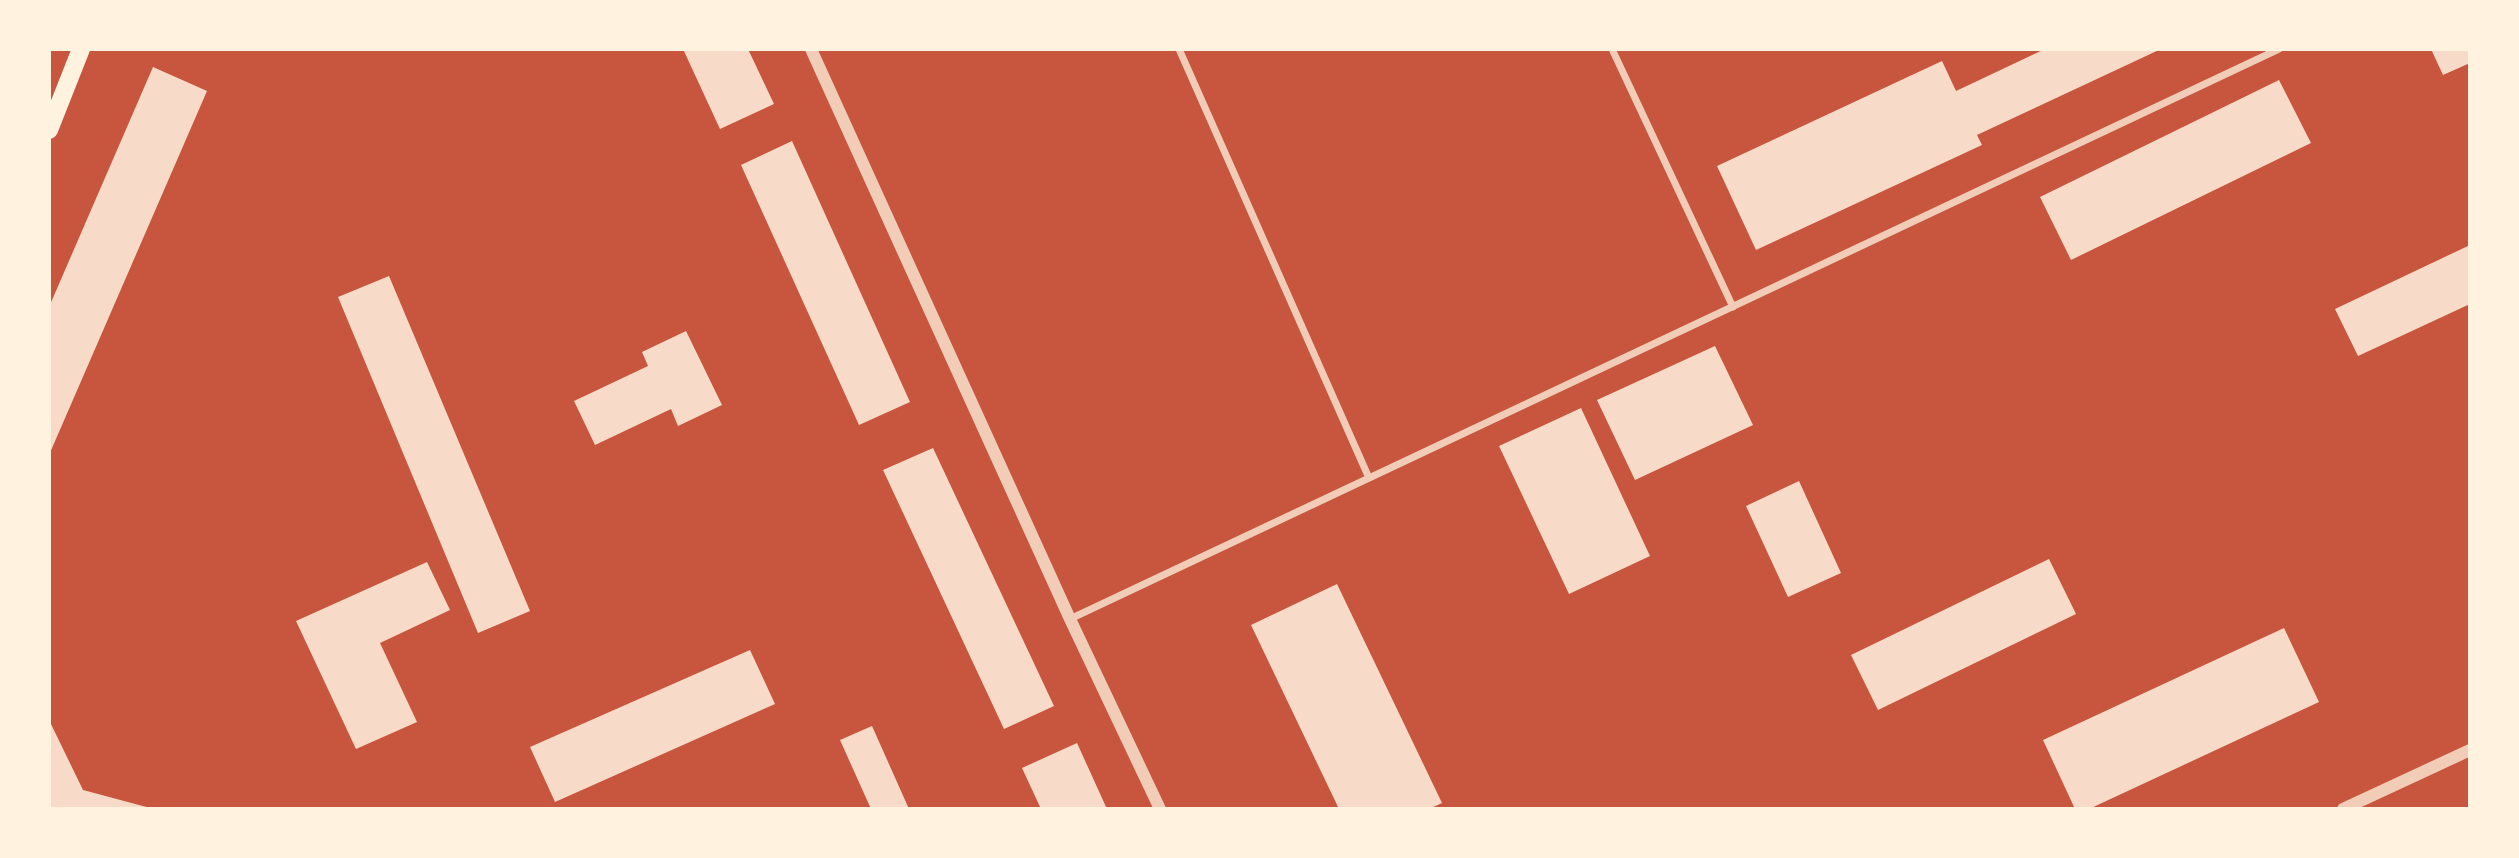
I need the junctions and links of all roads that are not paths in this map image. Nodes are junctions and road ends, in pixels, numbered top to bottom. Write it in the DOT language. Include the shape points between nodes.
graph roads {
  1 [pos="81,49"];
  2 [pos="811,49"];
  3 [pos="1179,49"];
  4 [pos="1612,49"];
  5 [pos="2279,49"];
  6 [pos="49,130"];
  7 [pos="1733,307"];
  8 [pos="1369,478"];
  9 [pos="1070,619"];
  10 [pos="2470,750"];
  11 [pos="1160,809"];
  12 [pos="2343,809"];
  1 -- 6 [label="main road"];
  2 -- 9 [label="street"];
  3 -- 8 [label="street"];
  4 -- 7 [label="street"];
  5 -- 7 [label="street"];
  7 -- 8 [label="street"];
  8 -- 9 [label="street"];
  9 -- 11 [label="street"];
  10 -- 12 [label="street"];
}
